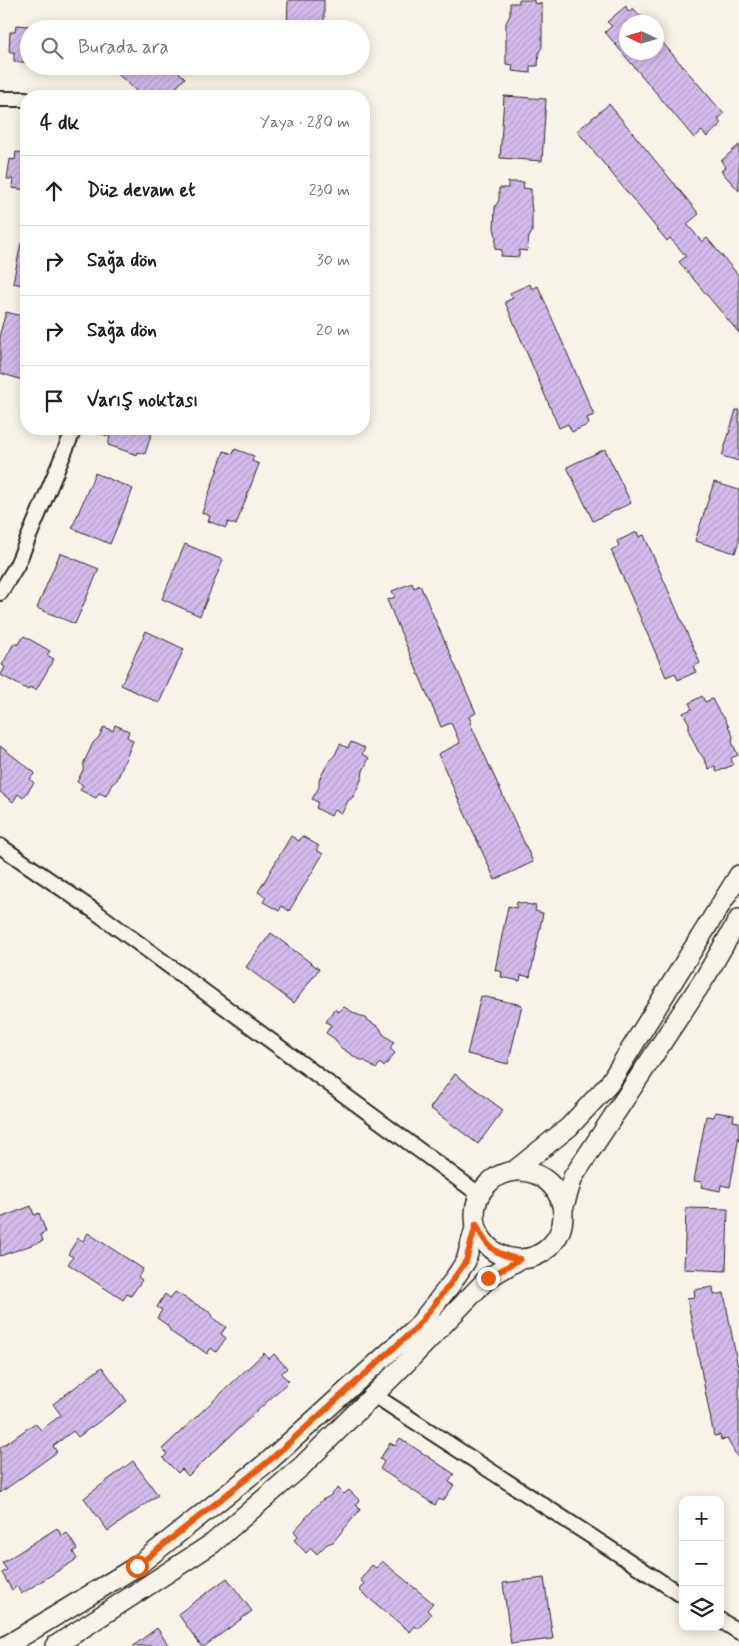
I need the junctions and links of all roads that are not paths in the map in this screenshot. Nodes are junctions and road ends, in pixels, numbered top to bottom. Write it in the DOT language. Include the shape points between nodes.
graph roads {
  1 [pos="0,99"];
  2 [pos="20,100"];
  3 [pos="71,435"];
  4 [pos="0,593"];
  5 [pos="0,846"];
  6 [pos="739,875"];
  7 [pos="739,919"];
  8 [pos="514,1171"];
  9 [pos="480,1195"];
  10 [pos="563,1209"];
  11 [pos="476,1224"];
  12 [pos="520,1259"];
  13 [pos="374,1395"];
  14 [pos="679,1593"];
  15 [pos="724,1623"];
  16 [pos="739,1632"];
  17 [pos="6,1646"];
  18 [pos="55,1646"];
  1 -- 2 [label="street"];
  3 -- 4 [label="street" via="17,565"];
  5 -- 9 [label="street" via="96,912"];
  6 -- 8 [label="street" via="609,1084 569,1127"];
  7 -- 10 [label="street" via="706,976 573,1177"];
  8 -- 9 [label="street" via="489,1182"];
  8 -- 10 [label="street" via="528,1171 552,1184"];
  9 -- 11 [label="street"];
  10 -- 12 [label="street" via="563,1223 558,1236 548,1248 535,1256"];
  11 -- 12 [label="street" via="492,1249"];
  11 -- 17 [label="street" via="466,1261 417,1327 270,1460 137,1566"];
  12 -- 13 [label="street" via="488,1278"];
  13 -- 14 [label="street"];
  13 -- 18 [label="street" via="302,1466 213,1543"];
  15 -- 16 [label="street"];
}
